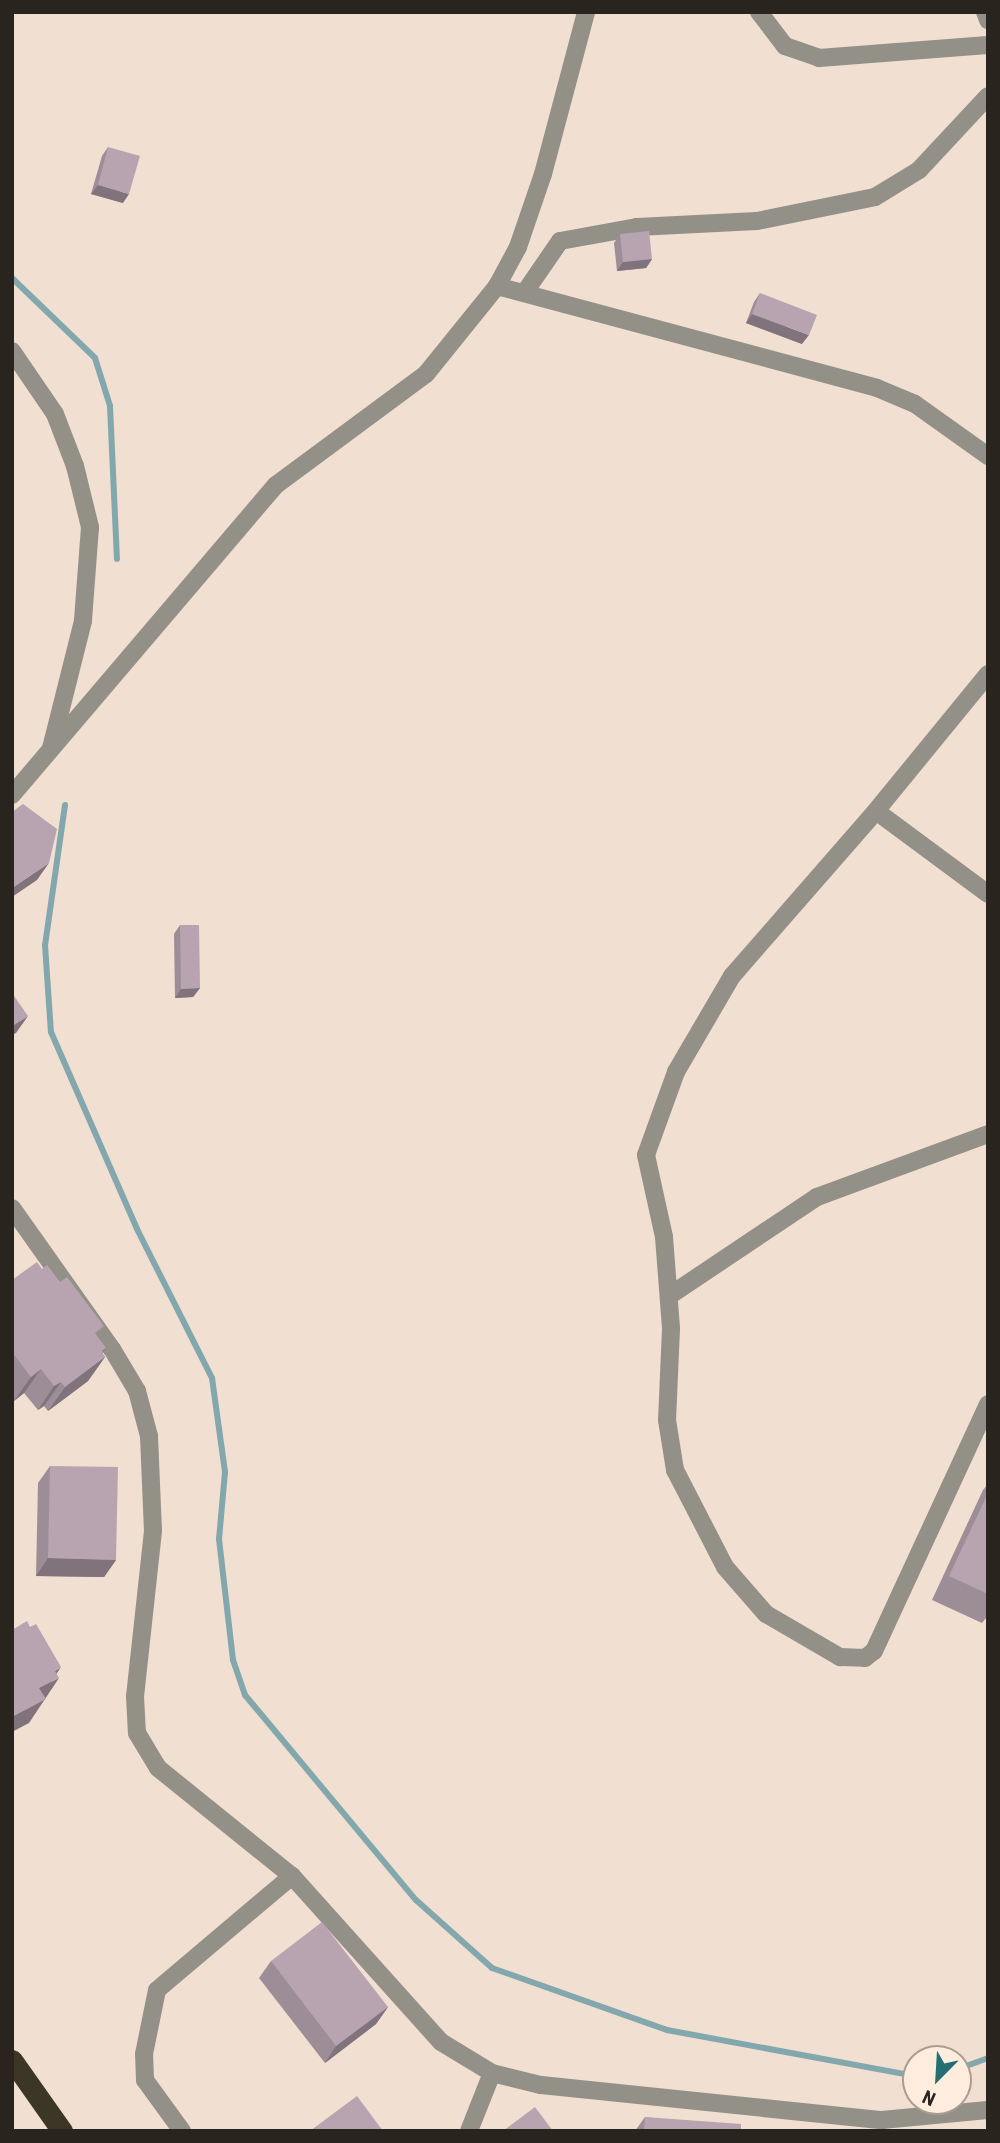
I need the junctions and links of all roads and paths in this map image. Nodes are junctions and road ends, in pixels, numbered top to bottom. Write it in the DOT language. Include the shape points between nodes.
graph roads {
  1 [pos="586,12"];
  2 [pos="759,12"];
  3 [pos="985,12"];
  4 [pos="988,20"];
  5 [pos="988,45"];
  6 [pos="988,96"];
  7 [pos="498,286"];
  8 [pos="525,292"];
  9 [pos="12,351"];
  10 [pos="988,456"];
  11 [pos="988,674"];
  12 [pos="51,751"];
  13 [pos="12,795"];
  14 [pos="876,811"];
  15 [pos="988,894"];
  16 [pos="988,1134"];
  17 [pos="12,1208"];
  18 [pos="668,1296"];
  19 [pos="988,1404"];
  20 [pos="292,1876"];
  21 [pos="12,2060"];
  22 [pos="492,2073"];
  23 [pos="988,2110"];
  24 [pos="959,2122"];
  25 [pos="840,2124"];
  26 [pos="62,2131"];
  27 [pos="182,2131"];
  28 [pos="469,2131"];
  1 -- 7 [label="street" via="542,174 518,247"];
  2 -- 5 [label="street" via="785,47 819,58"];
  3 -- 4 [label="street"];
  6 -- 8 [label="street" via="919,170 875,197 758,221 637,227 560,241"];
  7 -- 8 [label="street"];
  7 -- 12 [label="street" via="426,374 276,485"];
  8 -- 10 [label="street" via="877,388 915,404"];
  9 -- 12 [label="street" via="55,414 75,466 90,527 83,621"];
  11 -- 14 [label="street"];
  12 -- 13 [label="street"];
  14 -- 15 [label="street"];
  14 -- 18 [label="street" via="732,976 676,1072 646,1155 664,1237"];
  16 -- 18 [label="street" via="817,1197"];
  17 -- 20 [label="street" via="119,1360 137,1391 149,1436 153,1531 135,1696 137,1733 158,1768"];
  18 -- 19 [label="street" via="667,1420 675,1470 725,1567 766,1614 840,1657 865,1658 874,1651"];
  20 -- 22 [label="street" via="441,2042"];
  20 -- 27 [label="street" via="156,1990 144,2053 145,2080"];
  21 -- 26 [label="highway"];
  22 -- 25 [label="street" via="541,2085"];
  22 -- 28 [label="street"];
  23 -- 24 [label="street"];
  24 -- 25 [label="street"];
}
